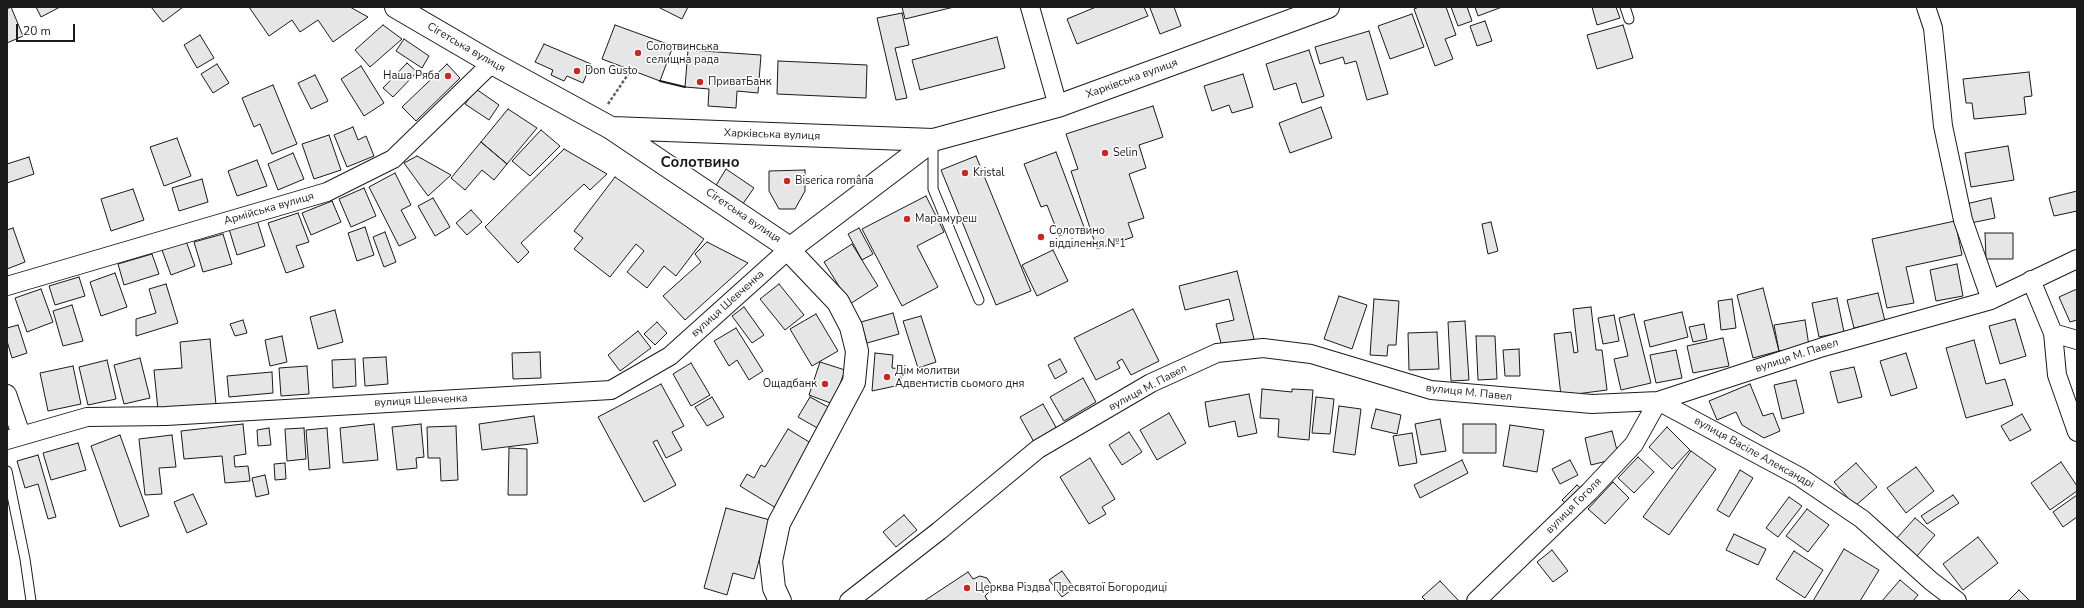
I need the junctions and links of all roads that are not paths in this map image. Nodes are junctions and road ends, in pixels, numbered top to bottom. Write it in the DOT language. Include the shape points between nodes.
graph roads {
  1 [pos="1030,7"];
  2 [pos="1625,7"];
  3 [pos="1926,7"];
  4 [pos="405,9"];
  5 [pos="1318,9"];
  6 [pos="1629,19"];
  7 [pos="492,63"];
  8 [pos="1058,106"];
  9 [pos="611,128"];
  10 [pos="933,140"];
  11 [pos="788,250"];
  12 [pos="2077,259"];
  13 [pos="2031,280"];
  14 [pos="7,286"];
  15 [pos="978,300"];
  16 [pos="1991,300"];
  17 [pos="2053,333"];
  18 [pos="2077,340"];
  19 [pos="7,394"];
  20 [pos="1658,402"];
  21 [pos="2077,432"];
  22 [pos="14,437"];
  23 [pos="7,471"];
  24 [pos="31,601"];
  25 [pos="780,601"];
  26 [pos="849,601"];
  27 [pos="1476,601"];
  28 [pos="1957,601"];
  1 -- 8 [label="street"];
  2 -- 6 [label="lane"];
  3 -- 16 [label="street" via="1933,28 1944,126 1963,220"];
  4 -- 7 [label="street, Сігетська вулиця"];
  5 -- 8 [label="street, Харківська вулиця"];
  7 -- 9 [label="street, Сігетська вулиця"];
  7 -- 14 [label="street, Армійська вулиця" via="393,159 327,192"];
  8 -- 10 [label="street, Харківська вулиця"];
  9 -- 10 [label="street, Харківська вулиця"];
  9 -- 11 [label="street, Сігетська вулиця" via="782,243"];
  10 -- 11 [label="street, Харківська вулиця"];
  10 -- 15 [label="lane" via="933,188"];
  11 -- 22 [label="street, вулиця Шевченка" via="670,356 611,390 166,416 87,418"];
  11 -- 25 [label="street, Сігетська вулиця" via="838,302 851,327 857,352 854,382 779,523 771,561 774,588"];
  12 -- 13 [label="street, вулиця М. Павел"];
  13 -- 16 [label="street, вулиця М. Павел"];
  13 -- 17 [label="street"];
  16 -- 20 [label="street, вулиця М. Павел" via="1823,347"];
  17 -- 18 [label="street"];
  17 -- 21 [label="street" via="2057,375"];
  19 -- 22 [label="street"];
  20 -- 26 [label="street, вулиця М. Павел" via="1592,404 1431,390 1312,354 1263,348 1217,353 1151,383 1038,448 939,531"];
  20 -- 27 [label="street, вулиця Гоголя" via="1634,444 1590,492"];
  20 -- 28 [label="street, вулиця Васіле Александрі" via="1800,477 1862,519"];
  23 -- 24 [label="lane"];
}
